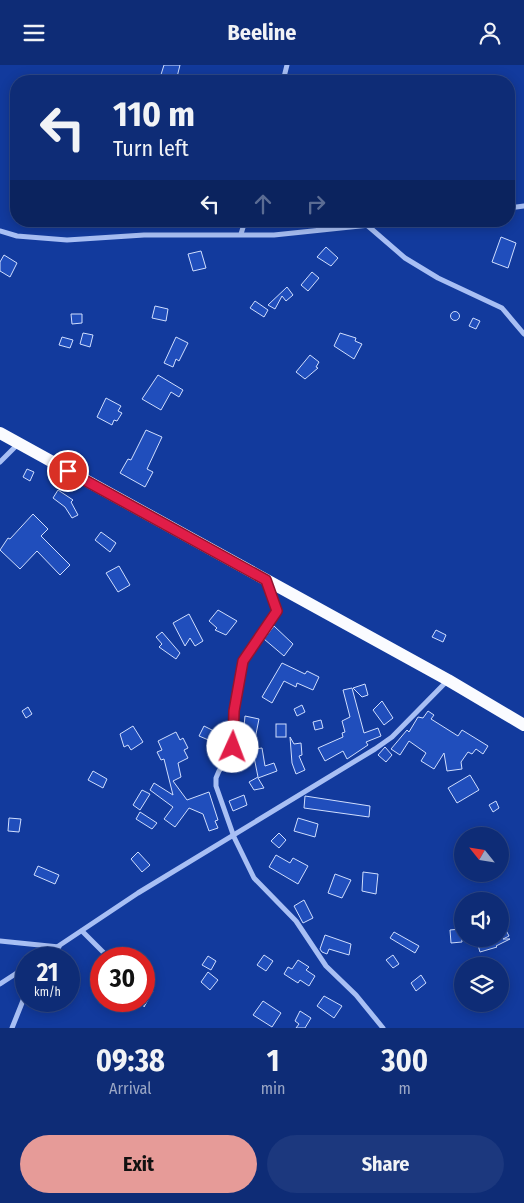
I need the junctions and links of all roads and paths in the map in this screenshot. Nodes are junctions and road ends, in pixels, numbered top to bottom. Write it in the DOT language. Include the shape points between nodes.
graph roads {
  1 [pos="243,227"];
  2 [pos="358,227"];
  3 [pos="369,227"];
  4 [pos="0,231"];
  5 [pos="241,234"];
  6 [pos="524,334"];
  7 [pos="0,433"];
  8 [pos="18,444"];
  9 [pos="0,462"];
  10 [pos="266,580"];
  11 [pos="448,681"];
  12 [pos="524,725"];
  13 [pos="234,837"];
  14 [pos="82,931"];
  15 [pos="0,941"];
  16 [pos="59,947"];
  17 [pos="98,947"];
  18 [pos="15,974"];
  19 [pos="0,984"];
  20 [pos="18,1012"];
  21 [pos="12,1028"];
  22 [pos="383,1028"];
  1 -- 5 [label="street"];
  2 -- 5 [label="street" via="282,235"];
  3 -- 6 [label="street" via="405,258 438,278 502,308"];
  4 -- 5 [label="street" via="67,240"];
  7 -- 8 [label="highway"];
  8 -- 9 [label="street"];
  8 -- 10 [label="highway"];
  10 -- 11 [label="highway"];
  10 -- 13 [label="street" via="277,611 243,661 234,711 233,751 216,778"];
  11 -- 12 [label="highway"];
  11 -- 13 [label="street" via="392,737 276,807"];
  13 -- 14 [label="street" via="138,893"];
  13 -- 22 [label="street" via="254,878 296,921 326,966"];
  14 -- 16 [label="street"];
  14 -- 17 [label="street"];
  15 -- 16 [label="street"];
  18 -- 19 [label="street"];
  20 -- 21 [label="street"];
}
